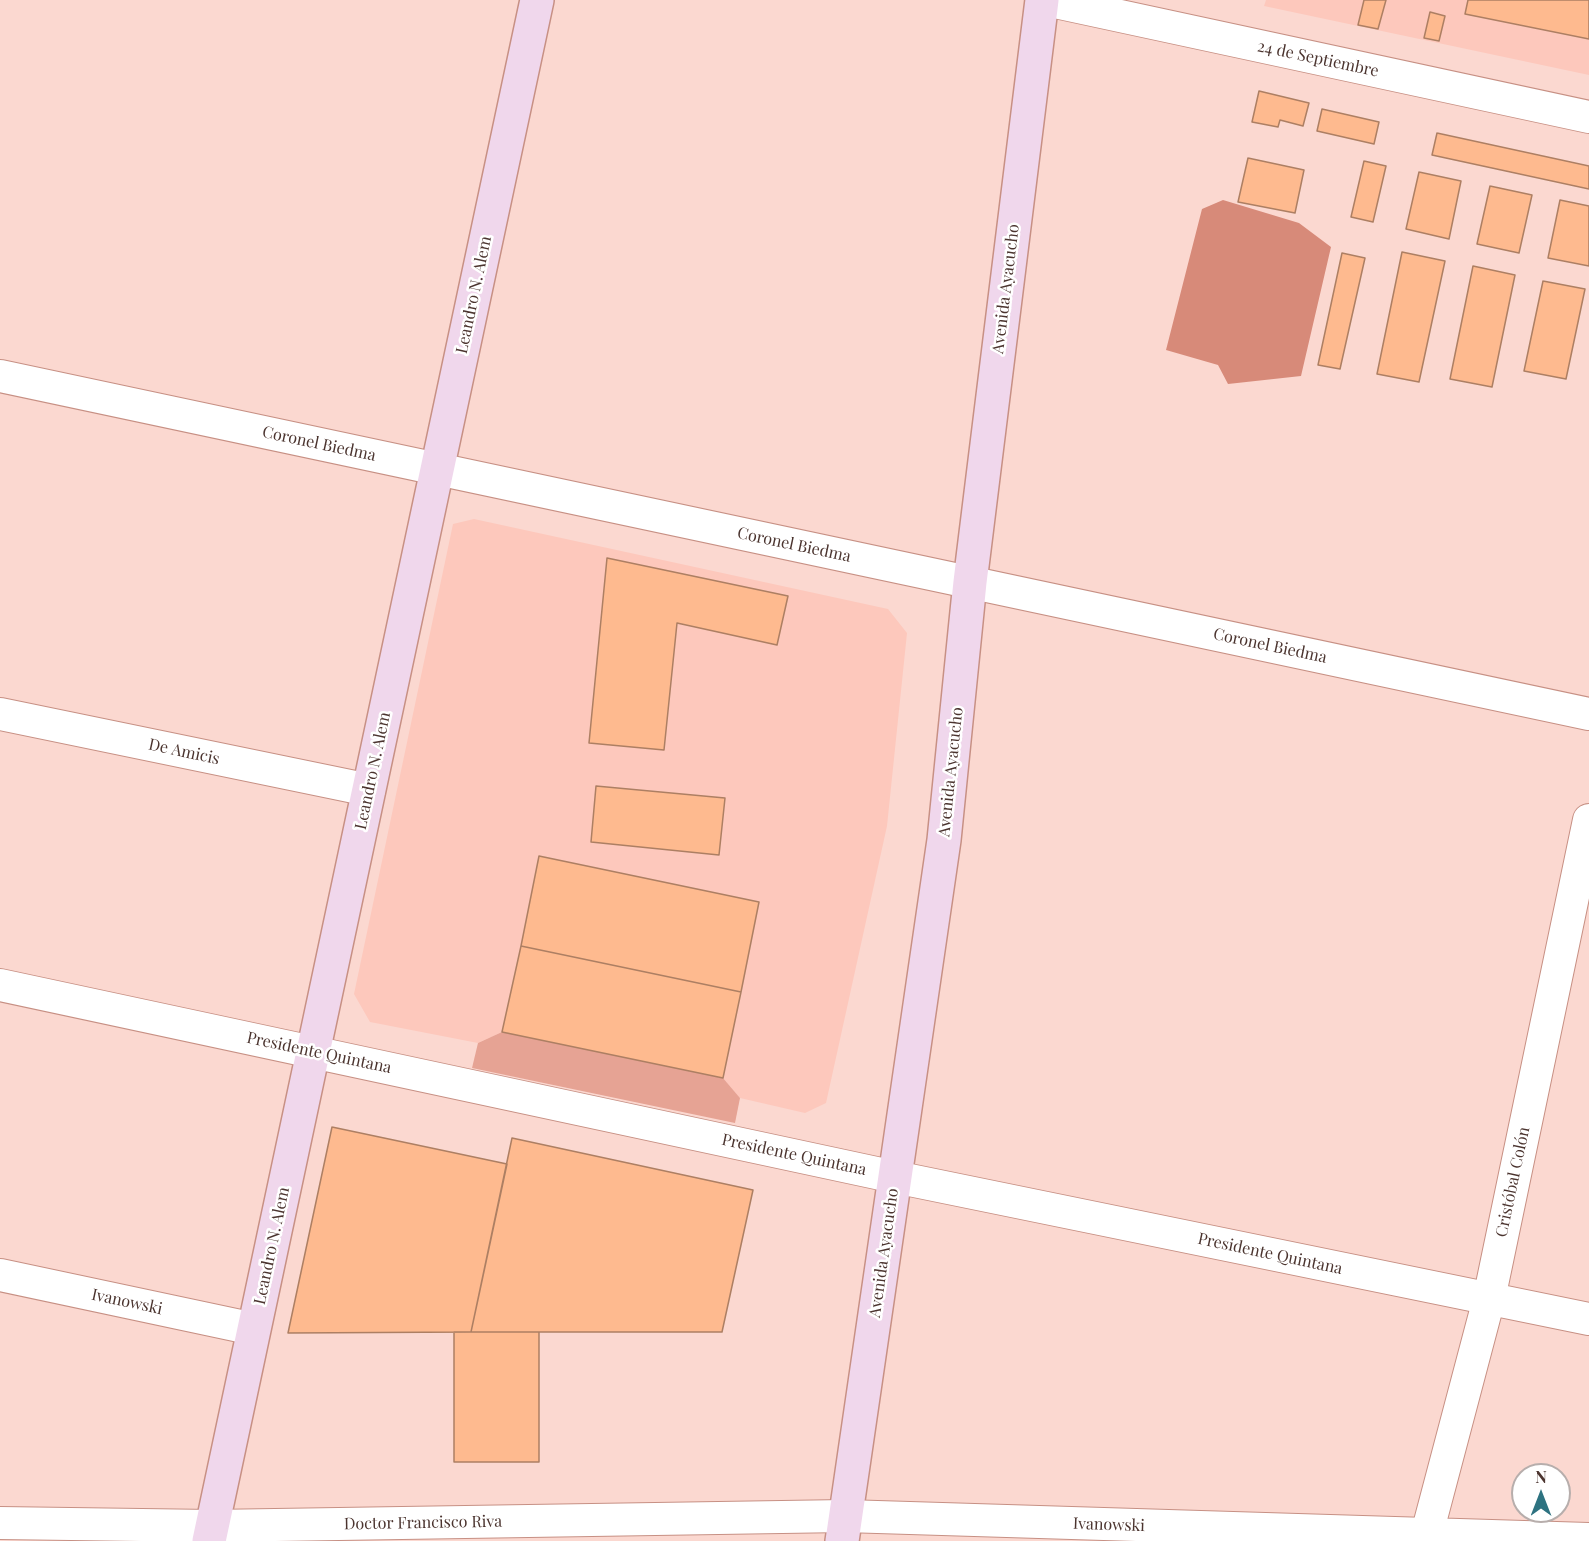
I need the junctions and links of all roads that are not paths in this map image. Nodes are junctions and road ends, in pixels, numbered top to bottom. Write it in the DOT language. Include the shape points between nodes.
graph roads {
  1 [pos="537,0"];
  2 [pos="1044,0"];
  3 [pos="1589,117"];
  4 [pos="0,376"];
  5 [pos="437,469"];
  6 [pos="970,582"];
  7 [pos="0,714"];
  8 [pos="1589,714"];
  9 [pos="369,790"];
  10 [pos="1589,820"];
  11 [pos="0,985"];
  12 [pos="313,1052"];
  13 [pos="896,1176"];
  14 [pos="0,1275"];
  15 [pos="1489,1299"];
  16 [pos="1589,1319"];
  17 [pos="254,1329"];
  18 [pos="0,1523"];
  19 [pos="844,1529"];
  20 [pos="211,1533"];
  21 [pos="1426,1538"];
  22 [pos="1589,1539"];
  1 -- 5 [label="main road, Leandro N. Alem"];
  2 -- 3 [label="street, 24 de Septiembre"];
  2 -- 6 [label="main road, Avenida Ayacucho"];
  4 -- 5 [label="street, Coronel Biedma"];
  5 -- 6 [label="street, Coronel Biedma"];
  5 -- 9 [label="main road, Leandro N. Alem"];
  6 -- 8 [label="street, Coronel Biedma"];
  6 -- 13 [label="main road, Avenida Ayacucho" via="944,840"];
  7 -- 9 [label="street, De Amicis"];
  9 -- 12 [label="main road, Leandro N. Alem"];
  10 -- 15 [label="street, Cristóbal Colón"];
  11 -- 12 [label="street, Presidente Quintana"];
  12 -- 13 [label="street, Presidente Quintana"];
  12 -- 17 [label="main road, Leandro N. Alem"];
  13 -- 15 [label="street, Presidente Quintana"];
  13 -- 19 [label="main road, Avenida Ayacucho"];
  14 -- 17 [label="street, Ivanowski"];
  15 -- 16 [label="street, Presidente Quintana"];
  15 -- 21 [label="street, Cristóbal Colón"];
  17 -- 20 [label="main road, Leandro N. Alem"];
  18 -- 20 [label="street, Doctor Francisco Riva"];
  19 -- 20 [label="street, Doctor Francisco Riva"];
  19 -- 21 [label="street, Ivanowski"];
  21 -- 22 [label="street, Ivanowski"];
}
